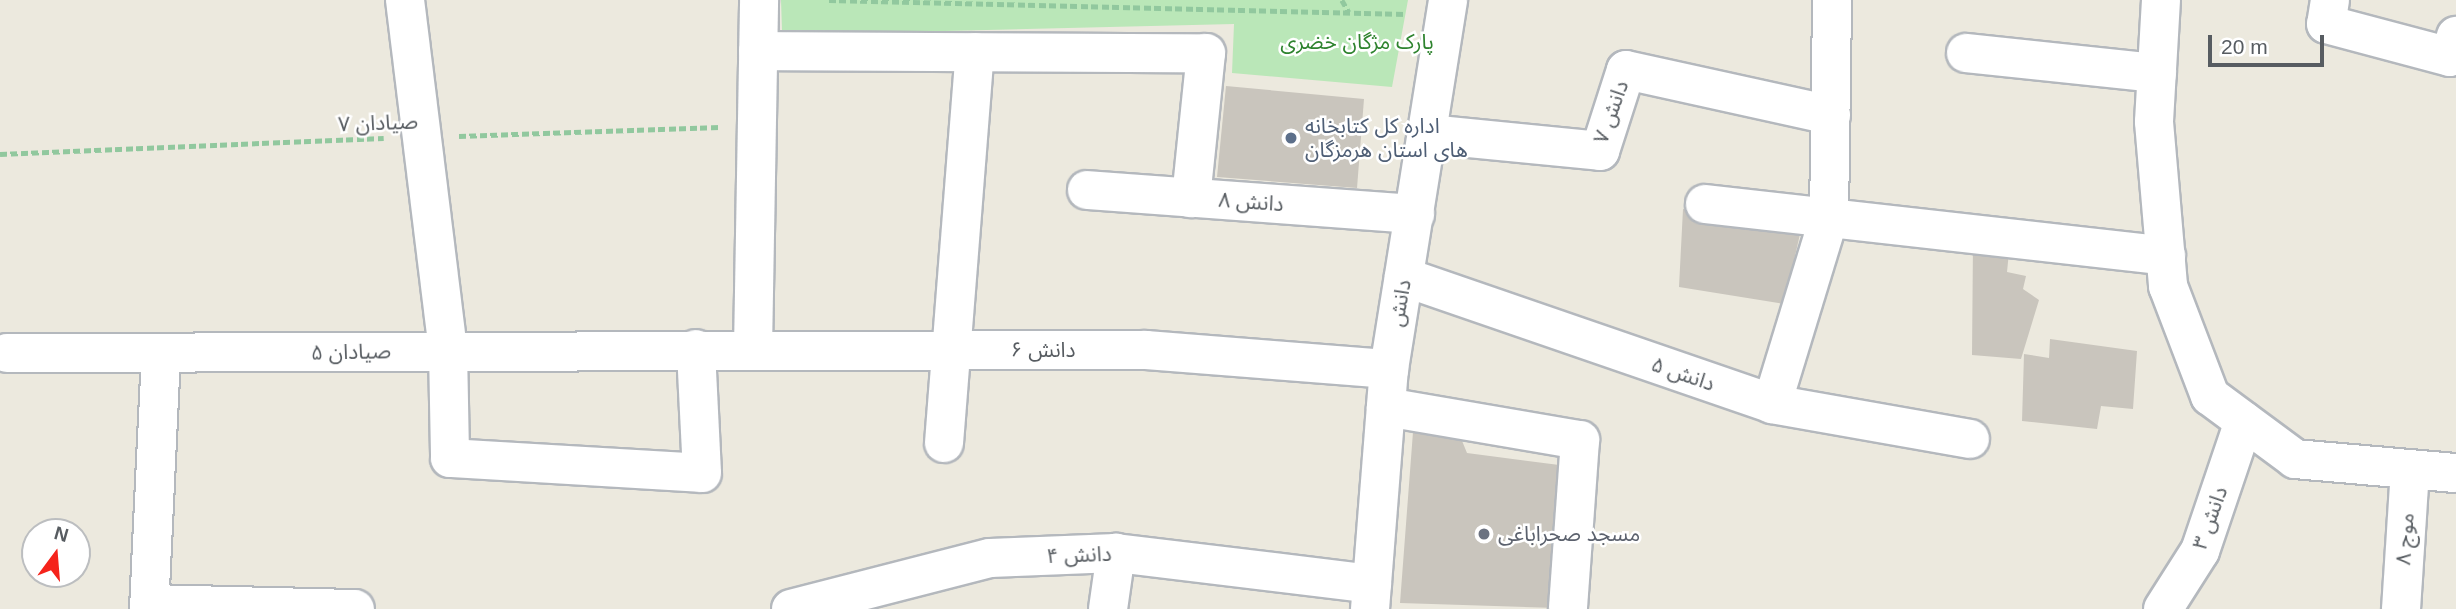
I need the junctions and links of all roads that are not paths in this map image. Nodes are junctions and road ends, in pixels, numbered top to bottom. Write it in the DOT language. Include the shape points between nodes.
graph roads {
  1 [pos="405,0"];
  2 [pos="759,0"];
  3 [pos="1832,0"];
  4 [pos="2161,0"];
  5 [pos="2330,0"];
  6 [pos="1447,8"];
  7 [pos="2456,36"];
  8 [pos="758,51"];
  9 [pos="975,52"];
  10 [pos="1966,53"];
  11 [pos="2157,74"];
  12 [pos="1831,115"];
  13 [pos="1428,134"];
  14 [pos="1087,190"];
  15 [pos="1191,198"];
  16 [pos="1705,204"];
  17 [pos="1415,214"];
  18 [pos="1829,218"];
  19 [pos="2166,256"];
  20 [pos="1404,277"];
  21 [pos="753,348"];
  22 [pos="696,349"];
  23 [pos="949,349"];
  24 [pos="448,350"];
  25 [pos="7,353"];
  26 [pos="161,355"];
  27 [pos="1389,369"];
  28 [pos="1772,404"];
  29 [pos="1386,407"];
  30 [pos="2244,421"];
  31 [pos="1970,439"];
  32 [pos="944,443"];
  33 [pos="2454,467"];
  34 [pos="2410,470"];
  35 [pos="1116,553"];
  36 [pos="906,594"];
  37 [pos="1371,596"];
  38 [pos="149,607"];
  39 [pos="355,609"];
  40 [pos="791,609"];
  41 [pos="1108,609"];
  42 [pos="1568,609"];
  43 [pos="2163,609"];
  44 [pos="2401,609"];
  1 -- 24 [label="street"];
  2 -- 8 [label="street"];
  3 -- 12 [label="street"];
  4 -- 11 [label="street"];
  5 -- 7 [label="street" via="2326,24 2450,57"];
  6 -- 13 [label="street, دانش"];
  8 -- 9 [label="street"];
  8 -- 21 [label="street"];
  9 -- 15 [label="street" via="1206,53"];
  9 -- 23 [label="street"];
  10 -- 11 [label="street"];
  11 -- 19 [label="street" via="2154,122"];
  12 -- 13 [label="street, دانش ۷" via="1626,70 1600,151"];
  12 -- 18 [label="street"];
  13 -- 17 [label="street, دانش"];
  14 -- 15 [label="street, دانش ۸"];
  15 -- 17 [label="street, دانش ۸"];
  16 -- 18 [label="street"];
  17 -- 20 [label="street, دانش"];
  18 -- 19 [label="street"];
  18 -- 28 [label="street"];
  19 -- 30 [label="street" via="2168,286 2210,397"];
  20 -- 27 [label="street, دانش"];
  20 -- 28 [label="street, دانش ۵"];
  21 -- 22 [label="street, دانش ۶"];
  21 -- 23 [label="street, دانش ۶"];
  22 -- 24 [label="street, صیادان ۵"];
  22 -- 24 [label="street" via="702,473 450,458"];
  23 -- 27 [label="street, دانش ۶" via="1146,350"];
  23 -- 32 [label="street"];
  24 -- 26 [label="street, صیادان ۵"];
  25 -- 26 [label="street, صیادان ۵"];
  26 -- 38 [label="street"];
  27 -- 29 [label="street, دانش"];
  28 -- 31 [label="street, دانش ۵"];
  29 -- 37 [label="street, دانش"];
  29 -- 42 [label="street" via="1580,440"];
  30 -- 34 [label="street" via="2295,459"];
  30 -- 43 [label="street, دانش ۳" via="2200,551"];
  33 -- 34 [label="street"];
  34 -- 44 [label="street, موج ۸"];
  35 -- 36 [label="street, دانش ۴" via="990,558"];
  35 -- 37 [label="street, دانش ۴"];
  35 -- 41 [label="street"];
  36 -- 40 [label="street, دانش ۴"];
  38 -- 39 [label="street"];
}
